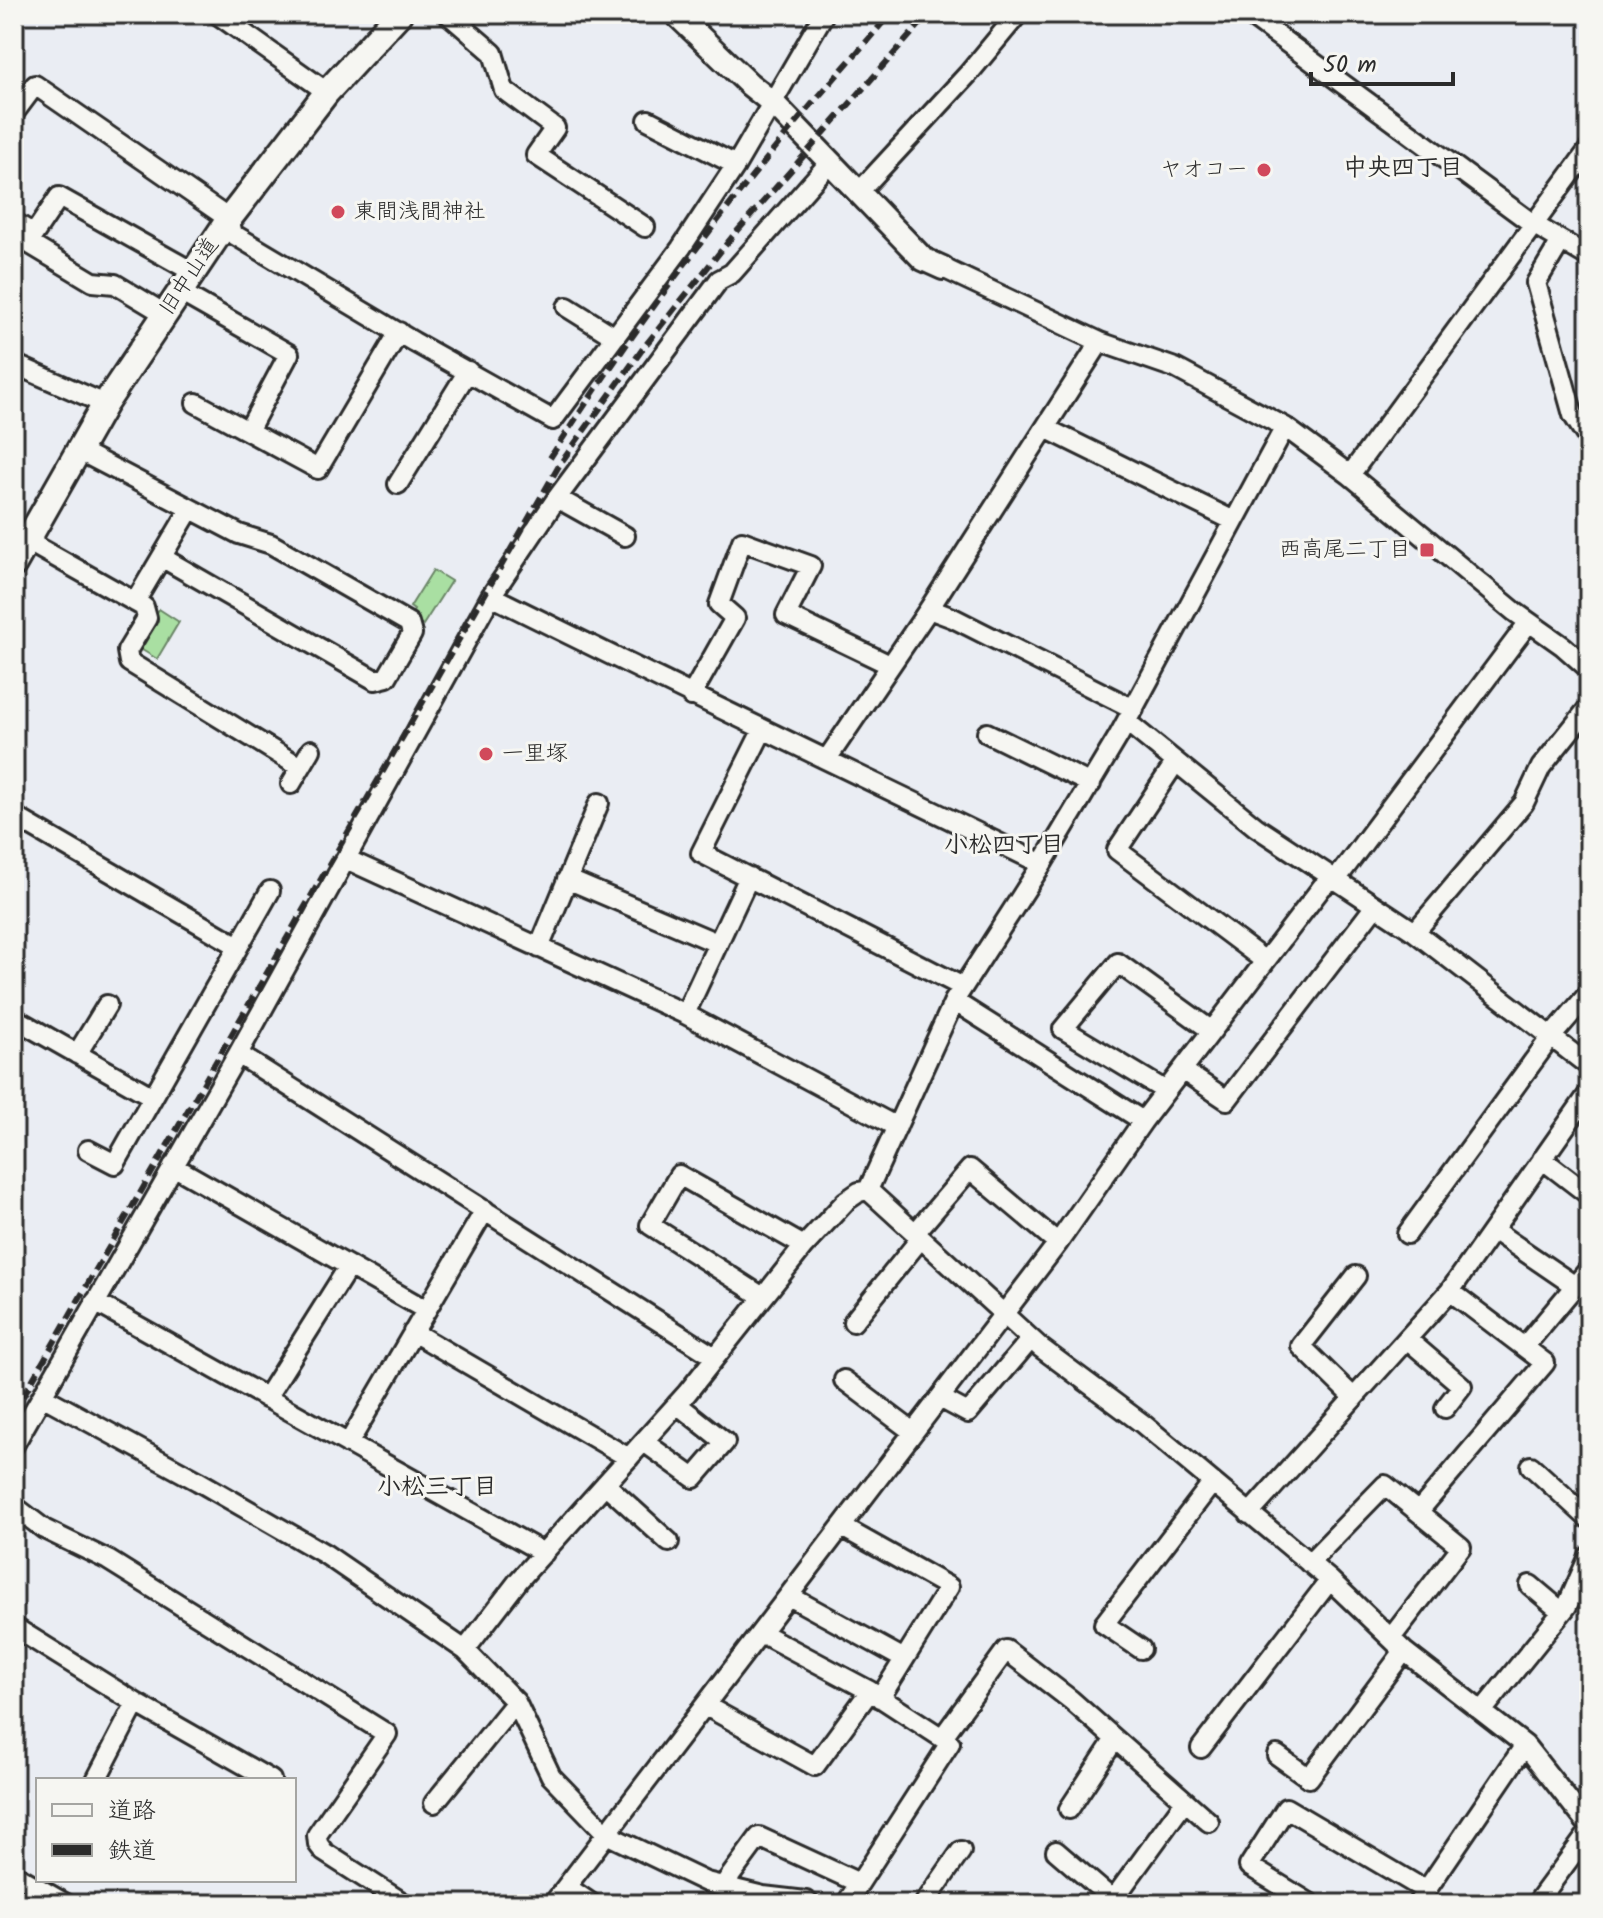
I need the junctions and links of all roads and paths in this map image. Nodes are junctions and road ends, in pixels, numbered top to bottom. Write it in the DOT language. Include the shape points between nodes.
graph roads {
  1 [pos="217,14"];
  2 [pos="399,14"];
  3 [pos="448,14"];
  4 [pos="676,14"];
  5 [pos="824,14"];
  6 [pos="1018,14"];
  7 [pos="1248,14"];
  8 [pos="327,92"];
  9 [pos="774,104"];
  10 [pos="14,113"];
  11 [pos="648,120"];
  12 [pos="1589,149"];
  13 [pos="830,162"];
  14 [pos="736,165"];
  15 [pos="859,192"];
  16 [pos="229,219"];
  17 [pos="14,222"];
  18 [pos="1533,224"];
  19 [pos="645,227"];
  20 [pos="34,234"];
  21 [pos="1561,241"];
  22 [pos="1589,257"];
  23 [pos="943,268"];
  24 [pos="187,282"];
  25 [pos="567,307"];
  26 [pos="165,314"];
  27 [pos="399,332"];
  28 [pos="615,337"];
  29 [pos="1100,342"];
  30 [pos="14,364"];
  31 [pos="468,371"];
  32 [pos="196,403"];
  33 [pos="105,404"];
  34 [pos="1285,427"];
  35 [pos="1045,428"];
  36 [pos="248,431"];
  37 [pos="1589,440"];
  38 [pos="78,450"];
  39 [pos="1350,475"];
  40 [pos="398,484"];
  41 [pos="557,498"];
  42 [pos="190,509"];
  43 [pos="1234,521"];
  44 [pos="625,536"];
  45 [pos="27,541"];
  46 [pos="163,558"];
  47 [pos="14,564"];
  48 [pos="491,596"];
  49 [pos="135,602"];
  50 [pos="929,609"];
  51 [pos="1529,622"];
  52 [pos="890,665"];
  53 [pos="1589,669"];
  54 [pos="691,696"];
  55 [pos="1589,707"];
  56 [pos="1130,716"];
  57 [pos="762,731"];
  58 [pos="987,733"];
  59 [pos="311,750"];
  60 [pos="827,759"];
  61 [pos="1175,763"];
  62 [pos="1091,784"];
  63 [pos="599,803"];
  64 [pos="14,816"];
  65 [pos="346,859"];
  66 [pos="1042,864"];
  67 [pos="749,877"];
  68 [pos="567,879"];
  69 [pos="1333,879"];
  70 [pos="270,891"];
  71 [pos="1375,906"];
  72 [pos="1415,932"];
  73 [pos="717,943"];
  74 [pos="238,946"];
  75 [pos="539,948"];
  76 [pos="1265,961"];
  77 [pos="1589,993"];
  78 [pos="959,994"];
  79 [pos="107,1005"];
  80 [pos="685,1014"];
  81 [pos="14,1018"];
  82 [pos="1212,1031"];
  83 [pos="1551,1037"];
  84 [pos="77,1054"];
  85 [pos="238,1054"];
  86 [pos="1589,1066"];
  87 [pos="1182,1070"];
  88 [pos="1166,1091"];
  89 [pos="1589,1093"];
  90 [pos="153,1097"];
  91 [pos="1143,1121"];
  92 [pos="897,1127"];
  93 [pos="88,1150"];
  94 [pos="1542,1159"];
  95 [pos="173,1166"];
  96 [pos="868,1190"];
  97 [pos="1589,1195"];
  98 [pos="485,1210"];
  99 [pos="1493,1230"];
  100 [pos="1407,1234"];
  101 [pos="918,1235"];
  102 [pos="1058,1243"];
  103 [pos="804,1246"];
  104 [pos="349,1266"];
  105 [pos="1589,1269"];
  106 [pos="1356,1276"];
  107 [pos="1575,1286"];
  108 [pos="1450,1291"];
  109 [pos="763,1297"];
  110 [pos="95,1302"];
  111 [pos="426,1310"];
  112 [pos="1003,1313"];
  113 [pos="853,1322"];
  114 [pos="413,1332"];
  115 [pos="1031,1339"];
  116 [pos="1407,1339"];
  117 [pos="1524,1347"];
  118 [pos="715,1357"];
  119 [pos="844,1380"];
  120 [pos="42,1396"];
  121 [pos="266,1398"];
  122 [pos="940,1398"];
  123 [pos="1354,1398"];
  124 [pos="677,1404"];
  125 [pos="1445,1408"];
  126 [pos="913,1432"];
  127 [pos="644,1442"];
  128 [pos="348,1444"];
  129 [pos="14,1445"];
  130 [pos="629,1458"];
  131 [pos="1531,1466"];
  132 [pos="1212,1483"];
  133 [pos="605,1484"];
  134 [pos="14,1506"];
  135 [pos="1418,1512"];
  136 [pos="1249,1514"];
  137 [pos="1589,1519"];
  138 [pos="842,1527"];
  139 [pos="669,1542"];
  140 [pos="544,1553"];
  141 [pos="1589,1556"];
  142 [pos="1309,1563"];
  143 [pos="1330,1580"];
  144 [pos="1530,1585"];
  145 [pos="789,1596"];
  146 [pos="1562,1612"];
  147 [pos="14,1627"];
  148 [pos="761,1633"];
  149 [pos="1397,1644"];
  150 [pos="1141,1649"];
  151 [pos="465,1650"];
  152 [pos="904,1659"];
  153 [pos="875,1695"];
  154 [pos="516,1702"];
  155 [pos="136,1703"];
  156 [pos="706,1706"];
  157 [pos="1483,1710"];
  158 [pos="942,1738"];
  159 [pos="1115,1739"];
  160 [pos="1525,1745"];
  161 [pos="1201,1748"];
  162 [pos="1277,1755"];
  163 [pos="97,1778"];
  164 [pos="267,1778"];
  165 [pos="1185,1801"];
  166 [pos="434,1803"];
  167 [pos="1069,1809"];
  168 [pos="1209,1822"];
  169 [pos="1589,1826"];
  170 [pos="1589,1832"];
  171 [pos="608,1835"];
  172 [pos="961,1851"];
  173 [pos="1056,1851"];
  174 [pos="14,1874"];
  175 [pos="859,1883"];
  176 [pos="47,1886"];
  177 [pos="723,1886"];
  178 [pos="567,1887"];
  179 [pos="1421,1897"];
  180 [pos="66,1904"];
  181 [pos="405,1904"];
  182 [pos="553,1904"];
  183 [pos="592,1904"];
  184 [pos="810,1904"];
  185 [pos="846,1904"];
  186 [pos="924,1904"];
  187 [pos="1311,1904"];
  188 [pos="1536,1904"];
  1 -- 8 [label="street"];
  2 -- 8 [label="main road, 旧中山道"];
  3 -- 19 [label="street" via="493,53 504,90 555,128 536,155"];
  4 -- 9 [label="street"];
  5 -- 9 [label="street"];
  6 -- 15 [label="street"];
  7 -- 18 [label="street"];
  8 -- 16 [label="main road, 旧中山道"];
  9 -- 13 [label="street"];
  9 -- 14 [label="street"];
  10 -- 16 [label="street" via="35,85"];
  11 -- 14 [label="street"];
  12 -- 18 [label="street"];
  13 -- 15 [label="street"];
  13 -- 41 [label="street" via="732,273 719,280"];
  14 -- 28 [label="street"];
  15 -- 23 [label="street" via="923,259"];
  16 -- 24 [label="main road, 旧中山道"];
  16 -- 27 [label="street" via="233,234"];
  17 -- 20 [label="street"];
  18 -- 21 [label="street"];
  18 -- 39 [label="street"];
  20 -- 24 [label="street" via="59,197"];
  20 -- 26 [label="street" via="28,243 93,282 115,284"];
  21 -- 22 [label="street"];
  21 -- 37 [label="street" via="1536,283 1573,415"];
  23 -- 29 [label="street"];
  24 -- 26 [label="main road, 旧中山道"];
  24 -- 36 [label="street" via="289,354"];
  25 -- 28 [label="street"];
  26 -- 33 [label="main road, 旧中山道"];
  27 -- 31 [label="street"];
  27 -- 36 [label="street" via="318,469"];
  28 -- 31 [label="street" via="553,420"];
  29 -- 34 [label="street" via="1175,368"];
  29 -- 35 [label="street"];
  30 -- 33 [label="street"];
  31 -- 40 [label="street"];
  32 -- 36 [label="street"];
  33 -- 38 [label="main road, 旧中山道"];
  34 -- 39 [label="street"];
  34 -- 43 [label="street"];
  35 -- 43 [label="street"];
  35 -- 50 [label="street"];
  38 -- 42 [label="street"];
  38 -- 45 [label="main road, 旧中山道"];
  39 -- 51 [label="street"];
  41 -- 44 [label="street"];
  41 -- 48 [label="street"];
  42 -- 46 [label="street"];
  42 -- 46 [label="street" via="271,544 409,623 412,634 387,677 375,680"];
  43 -- 56 [label="street"];
  45 -- 47 [label="main road, 旧中山道"];
  45 -- 49 [label="street"];
  46 -- 49 [label="street"];
  48 -- 54 [label="street"];
  48 -- 65 [label="street"];
  49 -- 59 [label="street" via="144,607 147,618 127,651 129,662 295,776"];
  50 -- 52 [label="street"];
  50 -- 56 [label="street"];
  51 -- 53 [label="street"];
  51 -- 69 [label="street"];
  52 -- 54 [label="street" via="786,615 811,566 742,541 719,604 735,618"];
  52 -- 60 [label="street"];
  54 -- 57 [label="street"];
  55 -- 72 [label="street" via="1541,767 1524,803"];
  56 -- 61 [label="street"];
  56 -- 62 [label="street"];
  57 -- 60 [label="street"];
  57 -- 67 [label="street" via="701,853"];
  58 -- 62 [label="street"];
  60 -- 66 [label="street"];
  61 -- 69 [label="street"];
  61 -- 76 [label="street" via="1117,850"];
  62 -- 66 [label="street"];
  63 -- 68 [label="street"];
  64 -- 74 [label="street"];
  65 -- 75 [label="street"];
  65 -- 85 [label="street"];
  66 -- 78 [label="street"];
  67 -- 73 [label="street"];
  67 -- 78 [label="street"];
  68 -- 73 [label="street"];
  68 -- 75 [label="street"];
  69 -- 71 [label="street"];
  69 -- 76 [label="street"];
  70 -- 74 [label="street"];
  71 -- 72 [label="street"];
  71 -- 87 [label="street" via="1227,1100"];
  72 -- 83 [label="street"];
  73 -- 80 [label="street"];
  74 -- 90 [label="street"];
  75 -- 80 [label="street"];
  76 -- 82 [label="street"];
  77 -- 83 [label="street"];
  78 -- 91 [label="street"];
  78 -- 92 [label="street"];
  79 -- 84 [label="street"];
  80 -- 92 [label="street"];
  81 -- 84 [label="street"];
  82 -- 87 [label="street"];
  82 -- 88 [label="street" via="1118,963 1063,1029"];
  83 -- 86 [label="street"];
  83 -- 100 [label="street"];
  84 -- 90 [label="street"];
  85 -- 95 [label="street"];
  85 -- 98 [label="street"];
  87 -- 88 [label="street"];
  88 -- 91 [label="street"];
  89 -- 94 [label="street"];
  90 -- 93 [label="street" via="115,1164"];
  91 -- 102 [label="street"];
  92 -- 96 [label="street"];
  94 -- 97 [label="street"];
  94 -- 99 [label="street"];
  95 -- 104 [label="street"];
  95 -- 110 [label="street"];
  96 -- 101 [label="street"];
  96 -- 103 [label="street" via="846,1201"];
  98 -- 111 [label="street"];
  98 -- 118 [label="street"];
  99 -- 107 [label="street"];
  99 -- 108 [label="street"];
  101 -- 102 [label="street" via="970,1169"];
  101 -- 112 [label="street"];
  101 -- 113 [label="street"];
  102 -- 112 [label="street"];
  103 -- 109 [label="street"];
  103 -- 109 [label="street" via="679,1175 650,1225"];
  104 -- 111 [label="street"];
  104 -- 121 [label="street"];
  105 -- 107 [label="street"];
  106 -- 123 [label="street" via="1301,1346"];
  107 -- 117 [label="street"];
  108 -- 116 [label="street"];
  108 -- 117 [label="street"];
  109 -- 118 [label="street"];
  110 -- 120 [label="street"];
  110 -- 121 [label="street"];
  111 -- 114 [label="street"];
  112 -- 115 [label="street"];
  112 -- 122 [label="street"];
  114 -- 128 [label="street"];
  114 -- 130 [label="street"];
  115 -- 122 [label="street" via="968,1413"];
  115 -- 132 [label="street"];
  116 -- 123 [label="street"];
  116 -- 125 [label="street" via="1462,1386"];
  117 -- 135 [label="street" via="1545,1363"];
  118 -- 124 [label="street"];
  119 -- 126 [label="street"];
  120 -- 129 [label="street"];
  120 -- 151 [label="street" via="325,1554"];
  121 -- 128 [label="street"];
  122 -- 126 [label="street"];
  123 -- 136 [label="street"];
  124 -- 127 [label="street"];
  124 -- 127 [label="street" via="725,1442 694,1478"];
  126 -- 138 [label="street"];
  127 -- 130 [label="street"];
  128 -- 140 [label="street"];
  130 -- 133 [label="street"];
  131 -- 137 [label="street"];
  132 -- 136 [label="street"];
  132 -- 150 [label="street" via="1104,1624"];
  133 -- 139 [label="street"];
  133 -- 140 [label="street"];
  134 -- 181 [label="street" via="387,1734 317,1835 324,1852"];
  135 -- 142 [label="street" via="1385,1485"];
  135 -- 149 [label="street" via="1461,1547"];
  136 -- 142 [label="street"];
  138 -- 145 [label="street"];
  138 -- 152 [label="street" via="949,1587"];
  140 -- 151 [label="street"];
  141 -- 146 [label="street"];
  142 -- 143 [label="street"];
  143 -- 149 [label="street"];
  143 -- 161 [label="street"];
  144 -- 146 [label="street"];
  145 -- 148 [label="street"];
  145 -- 152 [label="street"];
  146 -- 157 [label="street"];
  147 -- 155 [label="street"];
  148 -- 153 [label="street"];
  148 -- 156 [label="street"];
  149 -- 157 [label="street"];
  149 -- 162 [label="street" via="1309,1778"];
  151 -- 154 [label="street"];
  152 -- 153 [label="street"];
  153 -- 156 [label="street" via="815,1766"];
  153 -- 158 [label="street"];
  154 -- 166 [label="street"];
  154 -- 171 [label="street" via="551,1776"];
  155 -- 163 [label="street"];
  155 -- 164 [label="street"];
  156 -- 171 [label="street"];
  157 -- 160 [label="street"];
  158 -- 159 [label="street" via="1006,1650"];
  158 -- 175 [label="street" via="950,1743"];
  159 -- 165 [label="street"];
  159 -- 167 [label="street"];
  160 -- 169 [label="street"];
  160 -- 179 [label="street"];
  165 -- 168 [label="street"];
  165 -- 173 [label="street" via="1113,1900"];
  170 -- 188 [label="street"];
  171 -- 177 [label="street"];
  171 -- 178 [label="street"];
  172 -- 186 [label="street"];
  174 -- 176 [label="street"];
  175 -- 177 [label="street" via="759,1837"];
  175 -- 185 [label="street"];
  176 -- 180 [label="street"];
  177 -- 184 [label="street"];
  178 -- 182 [label="street"];
  178 -- 183 [label="street"];
  179 -- 187 [label="street" via="1286,1808 1249,1866"];
}
